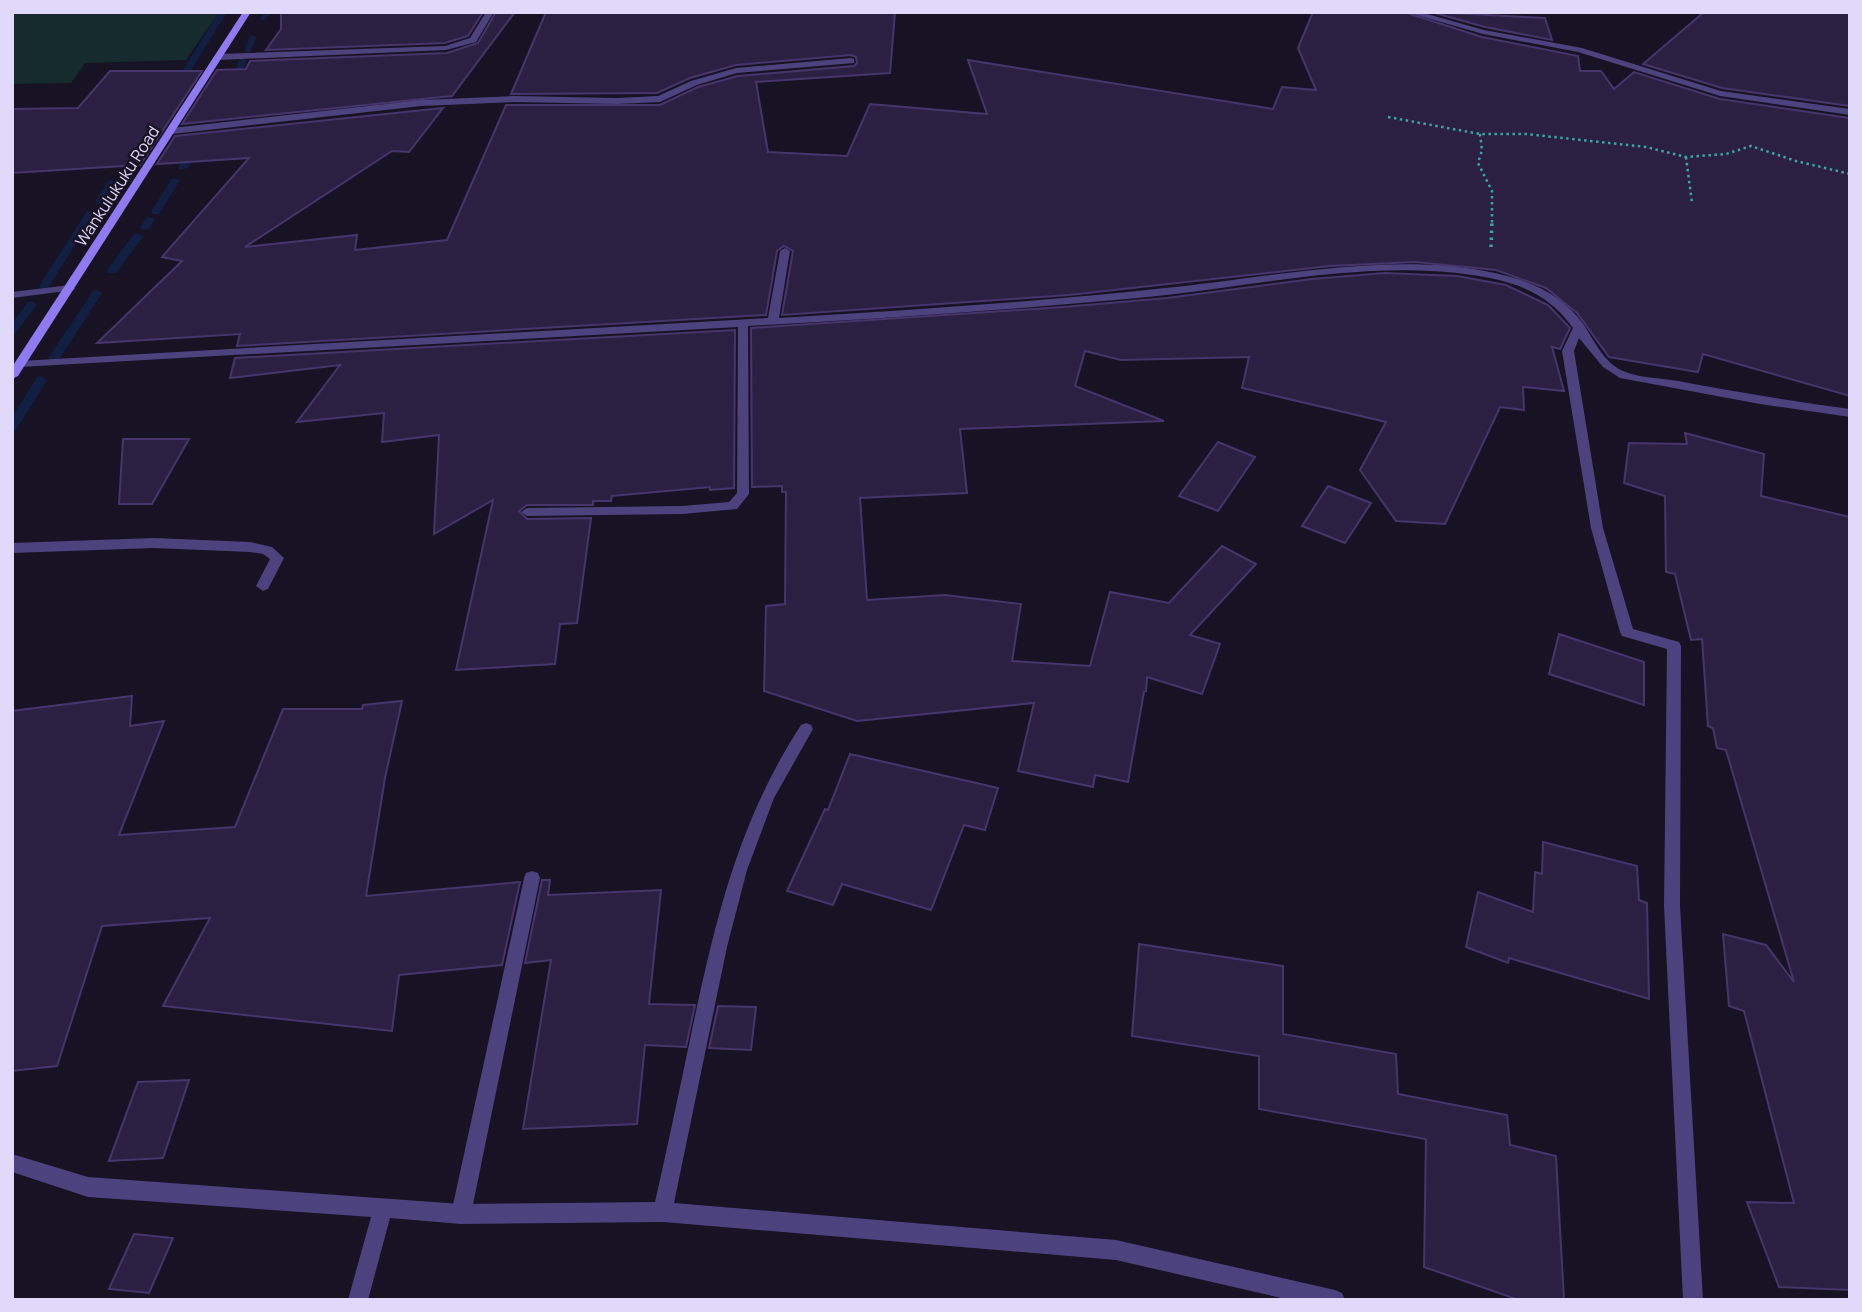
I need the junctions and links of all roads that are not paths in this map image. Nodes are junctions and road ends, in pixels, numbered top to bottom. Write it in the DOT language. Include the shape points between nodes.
graph roads {
  1 [pos="247,12"];
  2 [pos="490,12"];
  3 [pos="1410,12"];
  4 [pos="219,57"];
  5 [pos="852,61"];
  6 [pos="1850,112"];
  7 [pos="172,131"];
  8 [pos="785,251"];
  9 [pos="70,288"];
  10 [pos="12,295"];
  11 [pos="773,320"];
  12 [pos="743,322"];
  13 [pos="1579,326"];
  14 [pos="20,364"];
  15 [pos="12,376"];
  16 [pos="1850,413"];
  17 [pos="527,512"];
  18 [pos="12,548"];
  19 [pos="264,586"];
  20 [pos="806,729"];
  21 [pos="532,878"];
  22 [pos="12,1163"];
  23 [pos="383,1208"];
  24 [pos="663,1212"];
  25 [pos="461,1214"];
  26 [pos="358,1300"];
  27 [pos="1335,1300"];
  28 [pos="1693,1300"];
  1 -- 4 [label="main road, Wankulukuku Road"];
  2 -- 4 [label="street" via="472,40 446,48"];
  3 -- 6 [label="street" via="1579,50 1720,93"];
  4 -- 7 [label="main road, Wankulukuku Road"];
  5 -- 7 [label="street" via="736,71 660,99 421,103"];
  7 -- 9 [label="main road, Wankulukuku Road"];
  8 -- 11 [label="street"];
  9 -- 10 [label="street"];
  9 -- 14 [label="main road, Wankulukuku Road"];
  11 -- 12 [label="street"];
  11 -- 13 [label="street" via="1064,301 1376,270 1437,270 1525,284 1547,293"];
  12 -- 14 [label="street"];
  12 -- 17 [label="street" via="743,494 733,506"];
  13 -- 16 [label="street" via="1607,367 1620,374"];
  13 -- 28 [label="street" via="1568,351 1570,365 1597,528 1627,632 1674,646 1672,906"];
  14 -- 15 [label="main road, Wankulukuku Road"];
  18 -- 19 [label="street" via="154,543 250,547 267,550 277,558"];
  20 -- 24 [label="street" via="786,757 749,835 714,967"];
  21 -- 25 [label="street"];
  22 -- 23 [label="street" via="88,1187"];
  23 -- 25 [label="street"];
  23 -- 26 [label="street"];
  24 -- 25 [label="street"];
  24 -- 27 [label="street" via="1116,1250"];
}
